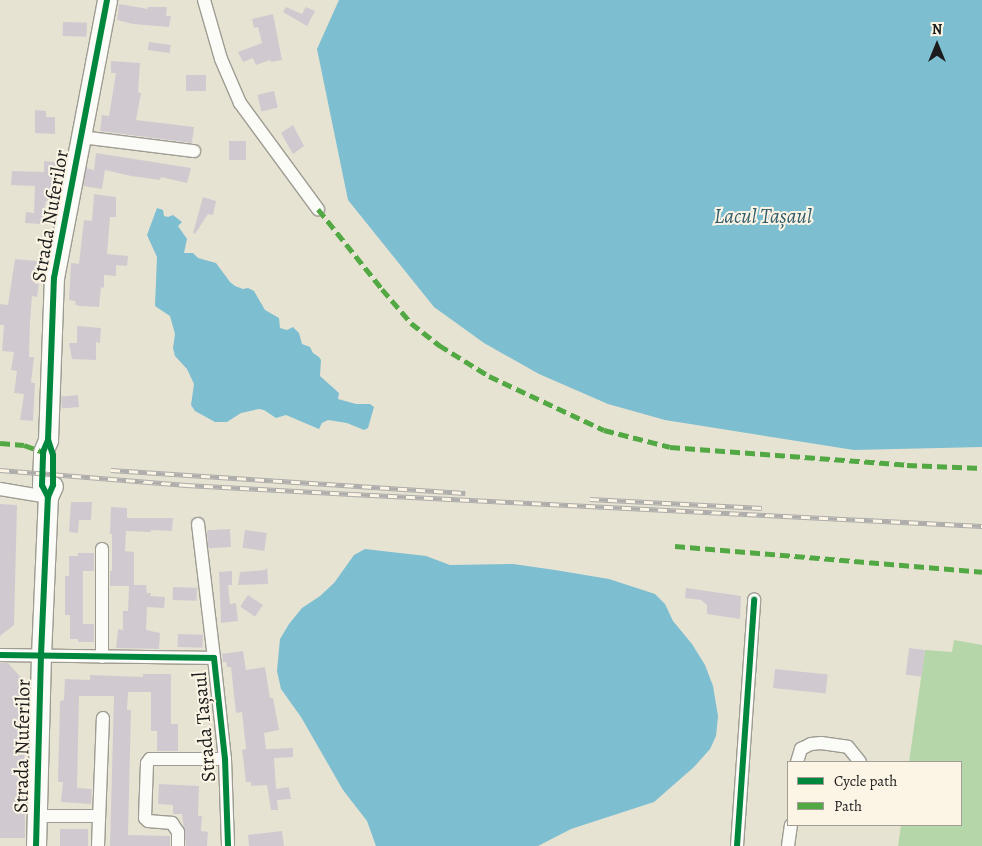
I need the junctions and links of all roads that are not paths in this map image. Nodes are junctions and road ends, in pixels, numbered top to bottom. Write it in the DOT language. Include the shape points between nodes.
graph roads {
  1 [pos="107,0"];
  2 [pos="204,0"];
  3 [pos="80,137"];
  4 [pos="194,151"];
  5 [pos="318,209"];
  6 [pos="0,489"];
  7 [pos="48,497"];
  8 [pos="198,524"];
  9 [pos="102,549"];
  10 [pos="754,600"];
  11 [pos="0,655"];
  12 [pos="41,655"];
  13 [pos="102,657"];
  14 [pos="214,658"];
  15 [pos="103,718"];
  16 [pos="225,759"];
  17 [pos="797,761"];
  18 [pos="859,761"];
  19 [pos="37,816"];
  20 [pos="99,816"];
  21 [pos="792,826"];
  22 [pos="36,846"];
  23 [pos="98,846"];
  24 [pos="178,846"];
  25 [pos="228,846"];
  26 [pos="738,846"];
  27 [pos="788,846"];
  1 -- 3 [label="street, Strada Nuferilor"];
  2 -- 5 [label="street" via="221,59 240,103"];
  3 -- 4 [label="street"];
  3 -- 7 [label="street, Strada Nuferilor" via="54,278 48,440 43,452 42,485"];
  6 -- 7 [label="street"];
  7 -- 12 [label="street, Strada Nuferilor"];
  8 -- 14 [label="street"];
  9 -- 13 [label="street"];
  10 -- 26 [label="street"];
  11 -- 12 [label="street, Strada Tașaul"];
  12 -- 13 [label="street, Strada Tașaul"];
  12 -- 19 [label="street, Strada Nuferilor"];
  13 -- 14 [label="street, Strada Tașaul"];
  14 -- 16 [label="street, Strada Tașaul"];
  15 -- 20 [label="street"];
  16 -- 24 [label="street" via="150,759 147,763 145,816 148,821 172,823 178,832"];
  16 -- 25 [label="street, Strada Tașaul"];
  17 -- 18 [label="street" via="802,748 821,743 848,747"];
  19 -- 20 [label="street"];
  19 -- 22 [label="street, Strada Nuferilor"];
  20 -- 23 [label="street"];
  21 -- 27 [label="street"];
}
